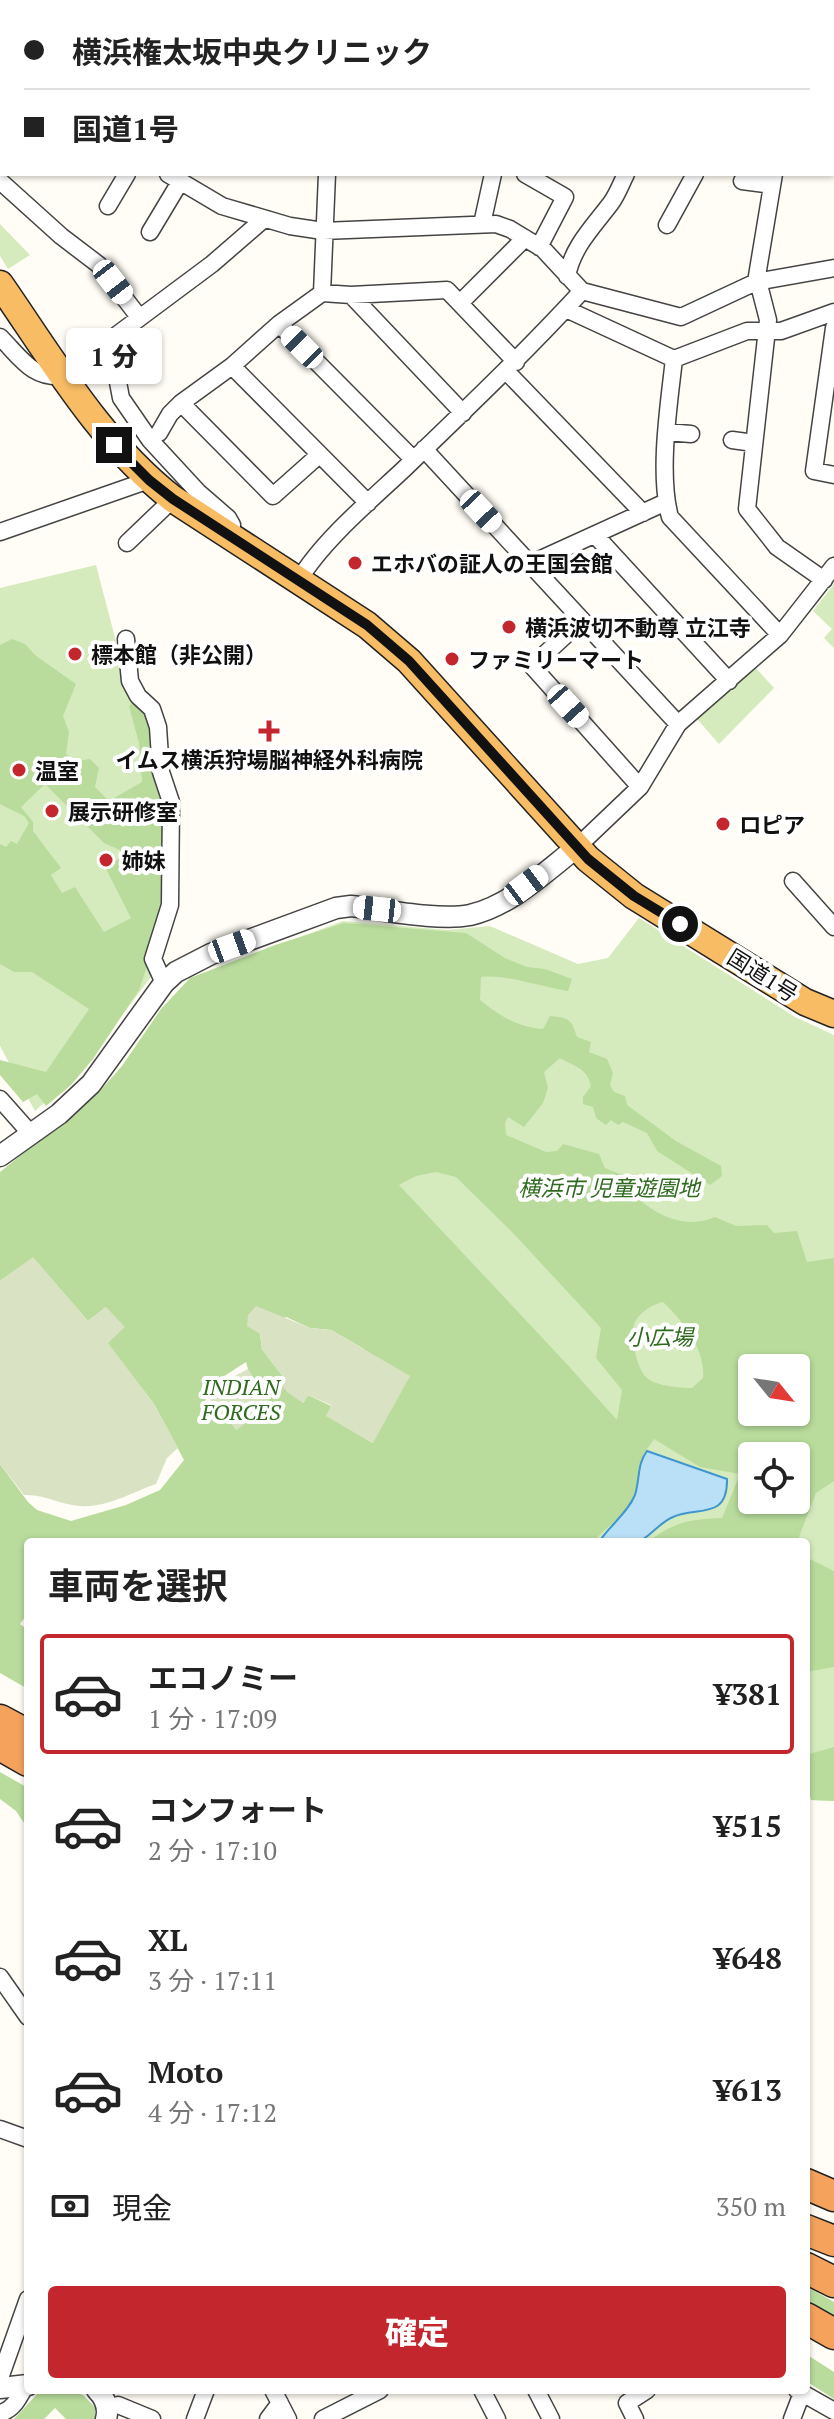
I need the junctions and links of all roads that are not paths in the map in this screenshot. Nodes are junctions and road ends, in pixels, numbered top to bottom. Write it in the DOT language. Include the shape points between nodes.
graph roads {
  1 [pos="126,176"];
  2 [pos="327,176"];
  3 [pos="493,176"];
  4 [pos="528,176"];
  5 [pos="625,176"];
  6 [pos="694,176"];
  7 [pos="736,177"];
  8 [pos="174,178"];
  9 [pos="773,180"];
  10 [pos="0,181"];
  11 [pos="108,206"];
  12 [pos="264,219"];
  13 [pos="482,224"];
  14 [pos="667,225"];
  15 [pos="323,231"];
  16 [pos="150,232"];
  17 [pos="532,242"];
  18 [pos="834,268"];
  19 [pos="567,276"];
  20 [pos="757,282"];
  21 [pos="0,284"];
  22 [pos="582,291"];
  23 [pos="322,293"];
  24 [pos="351,295"];
  25 [pos="460,303"];
  26 [pos="566,309"];
  27 [pos="834,312"];
  28 [pos="139,317"];
  29 [pos="279,324"];
  30 [pos="834,328"];
  31 [pos="766,332"];
  32 [pos="0,337"];
  33 [pos="674,359"];
  34 [pos="232,366"];
  35 [pos="511,366"];
  36 [pos="64,376"];
  37 [pos="829,398"];
  38 [pos="181,403"];
  39 [pos="463,413"];
  40 [pos="667,432"];
  41 [pos="159,433"];
  42 [pos="691,434"];
  43 [pos="732,440"];
  44 [pos="754,443"];
  45 [pos="418,454"];
  46 [pos="319,455"];
  47 [pos="834,475"];
  48 [pos="149,480"];
  49 [pos="173,499"];
  50 [pos="666,502"];
  51 [pos="368,503"];
  52 [pos="643,513"];
  53 [pos="0,532"];
  54 [pos="595,535"];
  55 [pos="230,537"];
  56 [pos="127,543"];
  57 [pos="530,564"];
  58 [pos="829,573"];
  59 [pos="299,580"];
  60 [pos="582,620"];
  61 [pos="780,635"];
  62 [pos="126,639"];
  63 [pos="729,681"];
  64 [pos="678,724"];
  65 [pos="640,787"];
  66 [pos="576,848"];
  67 [pos="793,881"];
  68 [pos="834,927"];
  69 [pos="164,983"];
  70 [pos="834,1014"];
  71 [pos="0,1099"];
  72 [pos="31,1134"];
  73 [pos="0,1156"];
  74 [pos="0,1720"];
  75 [pos="24,1733"];
  76 [pos="0,1745"];
  77 [pos="24,1759"];
  78 [pos="0,1977"];
  79 [pos="24,2011"];
  80 [pos="0,2129"];
  81 [pos="24,2138"];
  82 [pos="810,2186"];
  83 [pos="834,2196"];
  84 [pos="810,2232"];
  85 [pos="834,2241"];
  86 [pos="810,2270"];
  87 [pos="834,2282"];
  88 [pos="24,2310"];
  89 [pos="810,2320"];
  90 [pos="810,2329"];
  91 [pos="834,2334"];
  92 [pos="834,2343"];
  93 [pos="0,2378"];
  94 [pos="24,2385"];
  95 [pos="0,2388"];
  96 [pos="24,2390"];
  97 [pos="125,2394"];
  98 [pos="204,2394"];
  99 [pos="372,2394"];
  100 [pos="484,2394"];
  101 [pos="538,2394"];
  102 [pos="641,2394"];
  103 [pos="798,2394"];
  104 [pos="803,2394"];
  105 [pos="276,2396"];
  106 [pos="110,2411"];
  107 [pos="834,2411"];
  108 [pos="0,2413"];
  109 [pos="152,2419"];
  110 [pos="195,2419"];
  111 [pos="268,2419"];
  112 [pos="288,2419"];
  113 [pos="323,2419"];
  114 [pos="497,2419"];
  115 [pos="551,2419"];
  116 [pos="635,2419"];
  117 [pos="792,2419"];
  1 -- 11 [label="street"];
  2 -- 15 [label="street"];
  3 -- 13 [label="street"];
  4 -- 17 [label="street" via="565,197"];
  5 -- 19 [label="street" via="613,201 585,234"];
  6 -- 14 [label="street"];
  7 -- 9 [label="street"];
  8 -- 12 [label="street" via="222,206"];
  8 -- 16 [label="street"];
  9 -- 20 [label="street"];
  10 -- 28 [label="street" via="99,265"];
  12 -- 15 [label="street"];
  12 -- 28 [label="street"];
  13 -- 15 [label="street"];
  13 -- 17 [label="street" via="496,224"];
  15 -- 23 [label="street"];
  17 -- 19 [label="street"];
  17 -- 25 [label="street"];
  18 -- 20 [label="street"];
  19 -- 22 [label="street"];
  20 -- 22 [label="street" via="681,317"];
  20 -- 31 [label="street" via="768,320"];
  21 -- 36 [label="highway, 国道1号"];
  22 -- 26 [label="street"];
  23 -- 24 [label="street"];
  23 -- 29 [label="street"];
  24 -- 25 [label="street" via="447,290"];
  24 -- 39 [label="street"];
  25 -- 35 [label="street"];
  26 -- 33 [label="street"];
  26 -- 35 [label="street"];
  27 -- 31 [label="street"];
  28 -- 55 [label="street" via="110,340 121,398 150,440 228,518"];
  29 -- 34 [label="street"];
  29 -- 45 [label="street"];
  30 -- 37 [label="street"];
  31 -- 33 [label="street" via="747,331"];
  31 -- 44 [label="street"];
  32 -- 36 [label="street" via="34,372 48,378"];
  33 -- 40 [label="street"];
  34 -- 38 [label="street"];
  34 -- 46 [label="street"];
  35 -- 39 [label="street"];
  35 -- 52 [label="street"];
  36 -- 48 [label="highway, 国道1号" via="114,445"];
  37 -- 47 [label="street" via="814,471"];
  38 -- 41 [label="street"];
  38 -- 46 [label="street" via="273,496"];
  39 -- 45 [label="street"];
  40 -- 42 [label="street"];
  40 -- 50 [label="street"];
  43 -- 44 [label="street"];
  44 -- 58 [label="street" via="747,509 777,547"];
  45 -- 51 [label="street"];
  45 -- 57 [label="street"];
  46 -- 51 [label="street"];
  48 -- 49 [label="highway, 国道1号"];
  48 -- 53 [label="street"];
  49 -- 55 [label="highway, 国道1号"];
  49 -- 56 [label="street"];
  50 -- 52 [label="street"];
  50 -- 61 [label="street" via="670,517"];
  51 -- 59 [label="street"];
  52 -- 54 [label="street"];
  54 -- 57 [label="street"];
  54 -- 63 [label="street"];
  55 -- 59 [label="highway, 国道1号"];
  57 -- 60 [label="street"];
  58 -- 61 [label="street"];
  59 -- 66 [label="highway, 国道1号" via="367,625 409,661"];
  60 -- 64 [label="street"];
  60 -- 65 [label="street" via="532,666"];
  61 -- 63 [label="street"];
  62 -- 69 [label="street" via="130,681 152,709 158,727 161,772 171,802 170,905 153,959"];
  63 -- 64 [label="street"];
  64 -- 65 [label="street"];
  65 -- 66 [label="street"];
  66 -- 69 [label="street" via="508,899 479,913 452,917 336,908 211,954"];
  66 -- 70 [label="highway, 国道1号" via="634,896 805,1002"];
  67 -- 68 [label="street"];
  69 -- 72 [label="street" via="91,1084"];
  71 -- 72 [label="street"];
  72 -- 73 [label="street"];
  74 -- 75 [label="highway"];
  76 -- 77 [label="highway"];
  78 -- 79 [label="street"];
  80 -- 81 [label="street"];
  82 -- 83 [label="highway"];
  84 -- 85 [label="highway"];
  86 -- 87 [label="highway"];
  88 -- 93 [label="street"];
  89 -- 91 [label="highway"];
  90 -- 92 [label="highway"];
  94 -- 95 [label="street"];
  96 -- 108 [label="street" via="8,2411"];
  97 -- 106 [label="street"];
  98 -- 110 [label="street"];
  99 -- 113 [label="street"];
  100 -- 114 [label="street"];
  101 -- 115 [label="street"];
  102 -- 116 [label="street" via="627,2403"];
  103 -- 117 [label="street"];
  104 -- 107 [label="street"];
  105 -- 111 [label="street"];
  105 -- 112 [label="street"];
  106 -- 109 [label="street"];
}
